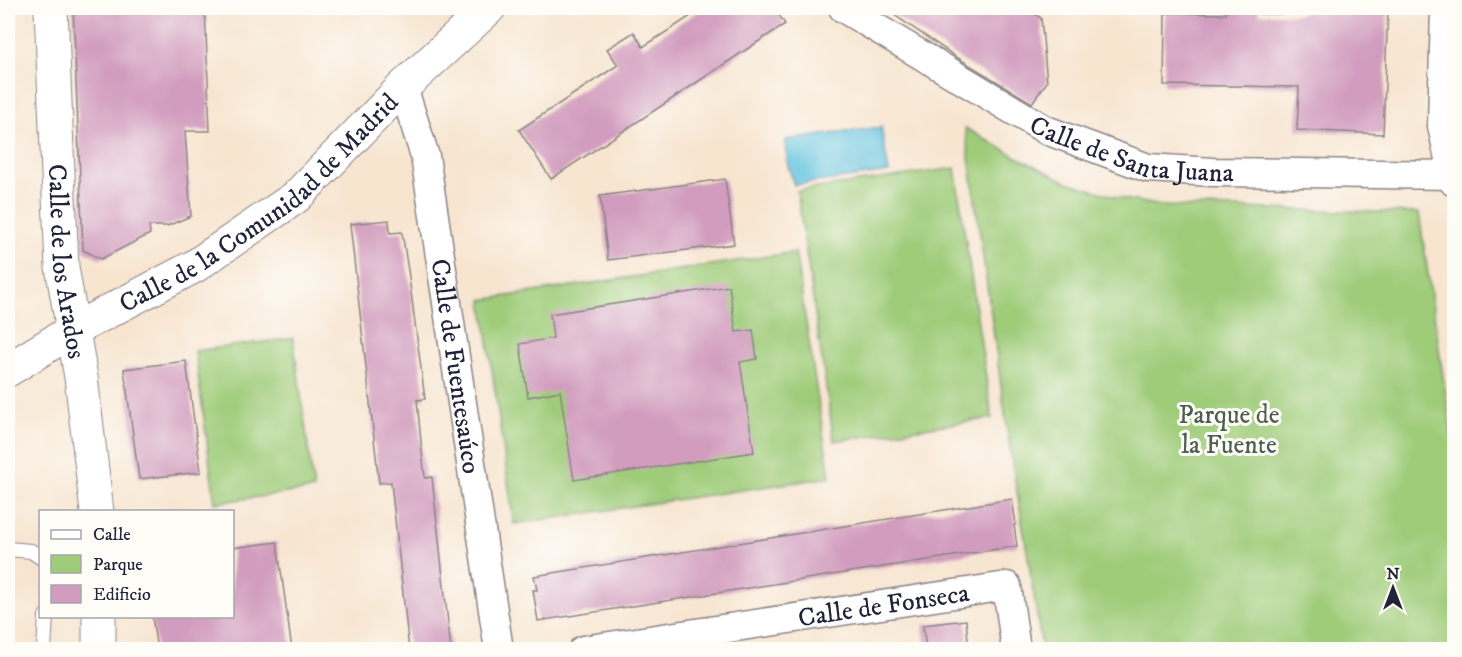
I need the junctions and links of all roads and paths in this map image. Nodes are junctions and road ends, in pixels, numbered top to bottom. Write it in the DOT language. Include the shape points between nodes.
graph roads {
  1 [pos="51,8"];
  2 [pos="489,8"];
  3 [pos="843,8"];
  4 [pos="1445,8"];
  5 [pos="403,87"];
  6 [pos="1454,177"];
  7 [pos="73,330"];
  8 [pos="8,370"];
  9 [pos="98,510"];
  10 [pos="8,549"];
  11 [pos="39,556"];
  12 [pos="46,618"];
  13 [pos="99,618"];
  14 [pos="44,650"];
  15 [pos="99,650"];
  16 [pos="498,650"];
  17 [pos="584,650"];
  18 [pos="1016,650"];
  1 -- 7 [label="street, Calle de los Arados" via="62,267"];
  2 -- 5 [label="street, Calle de la Comunidad de Madrid"];
  3 -- 6 [label="street, Calle de Santa Juana" via="1046,130 1148,168"];
  4 -- 6 [label="street" via="1442,126"];
  5 -- 7 [label="street, Calle de la Comunidad de Madrid" via="296,197 195,266"];
  5 -- 16 [label="street, Calle de Fuentesaúco" via="425,156"];
  7 -- 8 [label="street, Calle de la Comunidad de Madrid"];
  7 -- 9 [label="street, Calle de los Arados"];
  10 -- 11 [label="lane" via="31,551"];
  12 -- 14 [label="lane"];
  13 -- 15 [label="street"];
  17 -- 18 [label="street, Calle de Fonseca" via="1007,586"];
}
